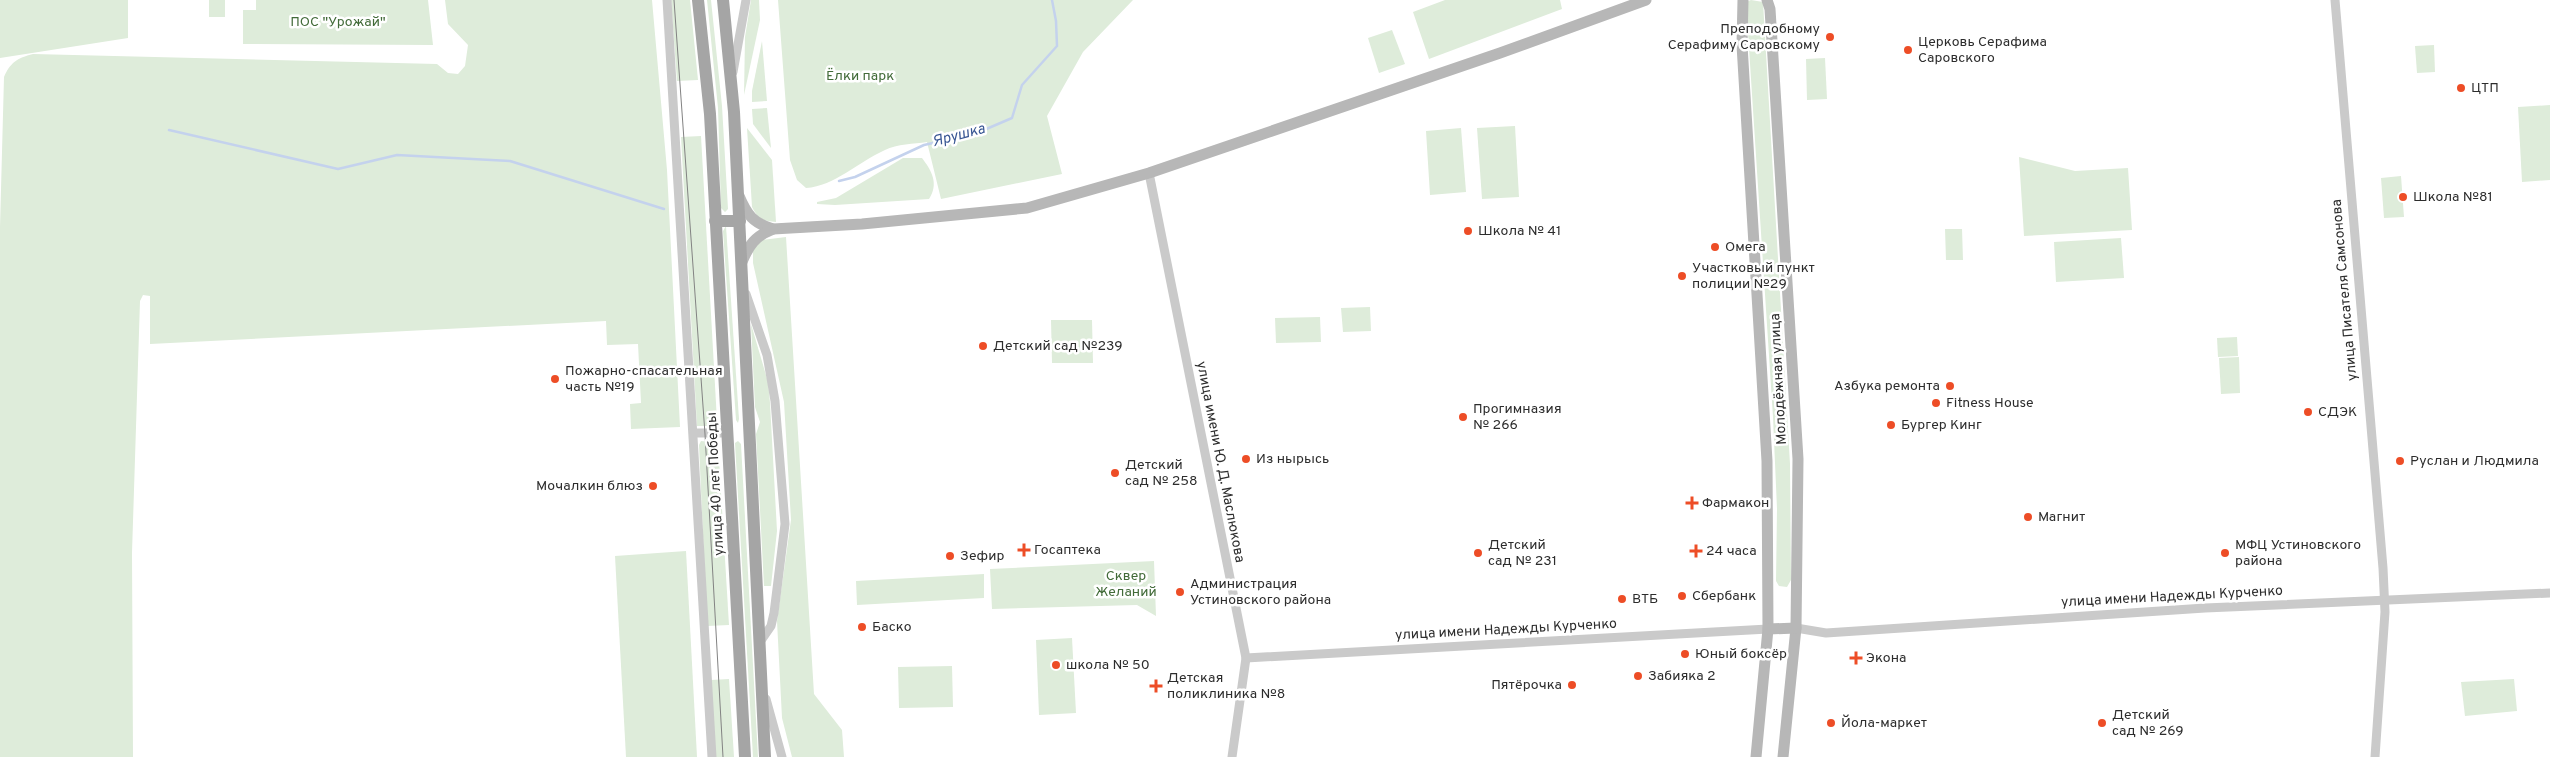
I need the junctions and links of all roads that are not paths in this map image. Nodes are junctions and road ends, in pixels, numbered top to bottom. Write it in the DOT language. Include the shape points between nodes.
graph roads {
  1 [pos="667,0"];
  2 [pos="698,0"];
  3 [pos="723,0"];
  4 [pos="746,0"];
  5 [pos="1646,0"];
  6 [pos="1743,0"];
  7 [pos="1767,0"];
  8 [pos="2335,0"];
  9 [pos="732,82"];
  10 [pos="1149,173"];
  11 [pos="738,195"];
  12 [pos="740,220"];
  13 [pos="715,221"];
  14 [pos="773,229"];
  15 [pos="742,262"];
  16 [pos="742,284"];
  17 [pos="750,432"];
  18 [pos="694,433"];
  19 [pos="728,433"];
  20 [pos="2550,593"];
  21 [pos="2383,600"];
  22 [pos="1796,628"];
  23 [pos="1768,629"];
  24 [pos="760,642"];
  25 [pos="1246,658"];
  26 [pos="762,684"];
  27 [pos="712,757"];
  28 [pos="746,757"];
  29 [pos="765,757"];
  30 [pos="782,757"];
  31 [pos="1232,757"];
  32 [pos="1756,757"];
  33 [pos="1782,757"];
  34 [pos="2375,757"];
  1 -- 18 [label="street, улица 40 лет Победы"];
  2 -- 13 [label="main road, улица 40 лет Победы" via="710,114"];
  3 -- 9 [label="main road"];
  4 -- 9 [label="street"];
  5 -- 10 [label="main road"];
  6 -- 23 [label="main road, Молодёжная улица" via="1742,45 1767,460"];
  7 -- 22 [label="main road, Молодёжная улица" via="1772,26 1798,459"];
  8 -- 21 [label="street, улица Писателя Самсонова" via="2383,568"];
  9 -- 11 [label="main road"];
  10 -- 14 [label="main road" via="1026,208"];
  10 -- 25 [label="street, улица имени Ю. Д. Маслюкова"];
  11 -- 12 [label="main road"];
  11 -- 14 [label="main road" via="747,215 759,225"];
  12 -- 13 [label="main road"];
  12 -- 15 [label="main road"];
  13 -- 19 [label="main road, улица 40 лет Победы"];
  14 -- 15 [label="main road" via="750,243"];
  15 -- 16 [label="main road"];
  16 -- 17 [label="main road"];
  16 -- 24 [label="street" via="767,355 775,401 785,524 774,613 771,626"];
  17 -- 19 [label="main road"];
  17 -- 24 [label="main road"];
  18 -- 19 [label="street"];
  18 -- 27 [label="street, улица 40 лет Победы"];
  19 -- 28 [label="main road, улица 40 лет Победы"];
  20 -- 21 [label="street, улица имени Надежды Курченко"];
  21 -- 22 [label="street, улица имени Надежды Курченко" via="2143,611 1826,633"];
  21 -- 34 [label="street, улица Писателя Самсонова"];
  22 -- 23 [label="main road"];
  22 -- 33 [label="main road, Молодёжная улица"];
  23 -- 25 [label="street, улица имени Надежды Курченко"];
  23 -- 32 [label="main road, Молодёжная улица"];
  24 -- 26 [label="main road"];
  25 -- 31 [label="street, улица имени Ю. Д. Маслюкова"];
  26 -- 29 [label="main road"];
  26 -- 30 [label="street"];
}
